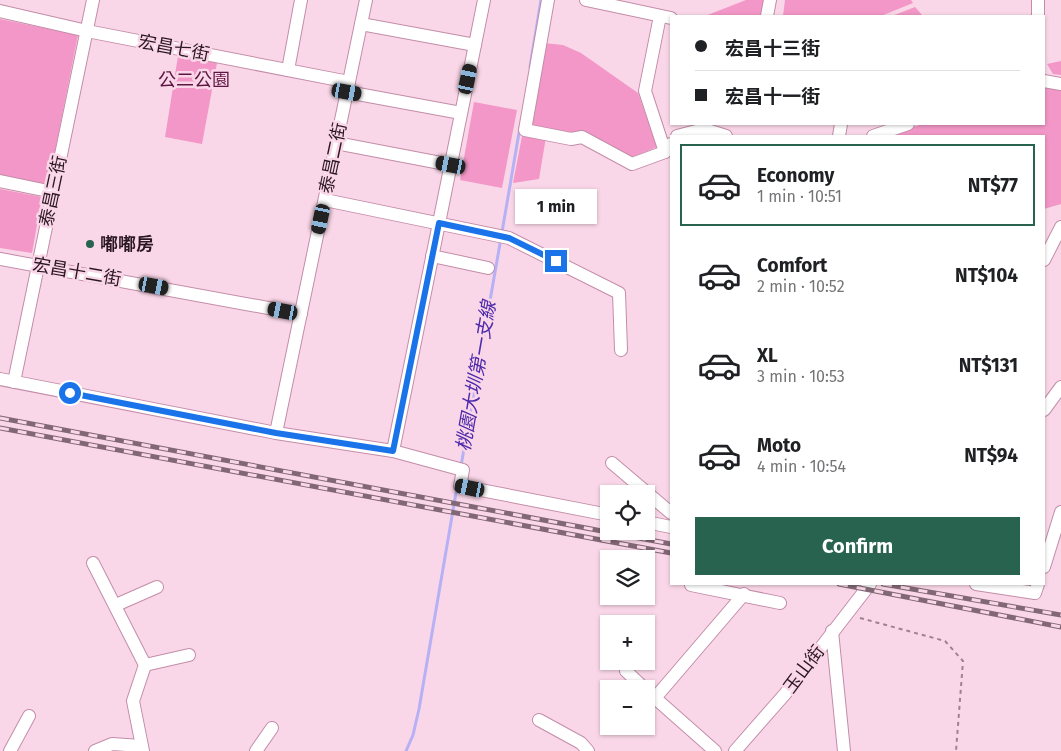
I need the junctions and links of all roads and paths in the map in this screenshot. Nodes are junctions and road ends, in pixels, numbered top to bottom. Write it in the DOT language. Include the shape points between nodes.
graph roads {
  1 [pos="93,0"];
  2 [pos="301,0"];
  3 [pos="366,0"];
  4 [pos="484,0"];
  5 [pos="548,0"];
  6 [pos="586,0"];
  7 [pos="770,0"];
  8 [pos="1038,0"];
  9 [pos="0,12"];
  10 [pos="767,15"];
  11 [pos="1038,15"];
  12 [pos="666,17"];
  13 [pos="361,24"];
  14 [pos="87,31"];
  15 [pos="475,45"];
  16 [pos="288,70"];
  17 [pos="1045,81"];
  18 [pos="1061,84"];
  19 [pos="348,87"];
  20 [pos="461,113"];
  21 [pos="905,125"];
  22 [pos="681,135"];
  23 [pos="723,135"];
  24 [pos="876,135"];
  25 [pos="336,143"];
  26 [pos="668,148"];
  27 [pos="451,165"];
  28 [pos="0,182"];
  29 [pos="53,192"];
  30 [pos="325,200"];
  31 [pos="439,223"];
  32 [pos="1061,226"];
  33 [pos="432,256"];
  34 [pos="0,258"];
  35 [pos="1045,258"];
  36 [pos="38,265"];
  37 [pos="488,268"];
  38 [pos="301,314"];
  39 [pos="621,350"];
  40 [pos="0,379"];
  41 [pos="14,382"];
  42 [pos="1061,387"];
  43 [pos="1045,409"];
  44 [pos="276,433"];
  45 [pos="393,451"];
  46 [pos="612,463"];
  47 [pos="670,512"];
  48 [pos="1061,512"];
  49 [pos="600,513"];
  50 [pos="655,524"];
  51 [pos="670,527"];
  52 [pos="93,563"];
  53 [pos="1045,564"];
  54 [pos="691,585"];
  55 [pos="869,585"];
  56 [pos="983,585"];
  57 [pos="1038,585"];
  58 [pos="157,587"];
  59 [pos="744,594"];
  60 [pos="780,603"];
  61 [pos="116,605"];
  62 [pos="846,614"];
  63 [pos="832,631"];
  64 [pos="189,655"];
  65 [pos="145,665"];
  66 [pos="626,671"];
  67 [pos="636,680"];
  68 [pos="655,686"];
  69 [pos="655,697"];
  70 [pos="29,716"];
  71 [pos="539,720"];
  72 [pos="272,728"];
  73 [pos="142,748"];
  74 [pos="10,751"];
  75 [pos="95,751"];
  76 [pos="256,751"];
  77 [pos="588,751"];
  78 [pos="715,751"];
  79 [pos="735,751"];
  80 [pos="844,751"];
  81 [pos="956,751"];
  1 -- 14 [label="street, 泰昌三街"];
  2 -- 16 [label="street"];
  3 -- 13 [label="street, 泰昌二街"];
  4 -- 15 [label="street"];
  5 -- 26 [label="street" via="525,130 571,139 582,137 632,164"];
  6 -- 12 [label="street"];
  7 -- 10 [label="street"];
  8 -- 11 [label="street"];
  9 -- 14 [label="street, 宏昌七街"];
  12 -- 26 [label="street" via="645,92"];
  13 -- 15 [label="street"];
  13 -- 19 [label="street, 泰昌二街"];
  14 -- 16 [label="street, 宏昌七街"];
  14 -- 29 [label="street, 泰昌三街"];
  15 -- 20 [label="street"];
  16 -- 19 [label="street, 宏昌七街"];
  17 -- 18 [label="street"];
  19 -- 20 [label="street, 宏昌七街"];
  19 -- 25 [label="street, 泰昌二街"];
  20 -- 27 [label="street"];
  21 -- 24 [label="street"];
  22 -- 23 [label="street" via="704,129"];
  25 -- 27 [label="street"];
  25 -- 30 [label="street, 泰昌二街"];
  27 -- 31 [label="street"];
  28 -- 29 [label="street"];
  29 -- 36 [label="street, 泰昌三街"];
  30 -- 31 [label="street"];
  30 -- 38 [label="street, 泰昌二街"];
  31 -- 33 [label="street"];
  31 -- 39 [label="street" via="501,236 619,293"];
  32 -- 35 [label="street"];
  33 -- 37 [label="street"];
  33 -- 45 [label="street"];
  34 -- 36 [label="street, 宏昌十二街"];
  36 -- 38 [label="street, 宏昌十二街"];
  36 -- 41 [label="street, 泰昌三街"];
  38 -- 44 [label="street, 泰昌二街"];
  40 -- 41 [label="street"];
  41 -- 44 [label="street"];
  42 -- 43 [label="street"];
  44 -- 45 [label="street"];
  45 -- 49 [label="street" via="460,469 460,486"];
  46 -- 47 [label="street"];
  48 -- 53 [label="street"];
  50 -- 51 [label="street"];
  52 -- 61 [label="street"];
  54 -- 59 [label="street"];
  55 -- 62 [label="street, 玉山街"];
  56 -- 57 [label="street" via="1035,593"];
  58 -- 61 [label="street"];
  59 -- 60 [label="street"];
  59 -- 68 [label="street"];
  61 -- 65 [label="street"];
  62 -- 63 [label="street, 玉山街"];
  62 -- 81 [label="path" via="945,641 963,661"];
  63 -- 79 [label="street, 玉山街" via="785,694"];
  63 -- 80 [label="street"];
  64 -- 65 [label="street"];
  65 -- 73 [label="street" via="132,701"];
  66 -- 67 [label="street"];
  69 -- 78 [label="street"];
  70 -- 74 [label="street"];
  71 -- 77 [label="street" via="581,743"];
  72 -- 76 [label="street"];
  73 -- 75 [label="street" via="112,744"];
}
